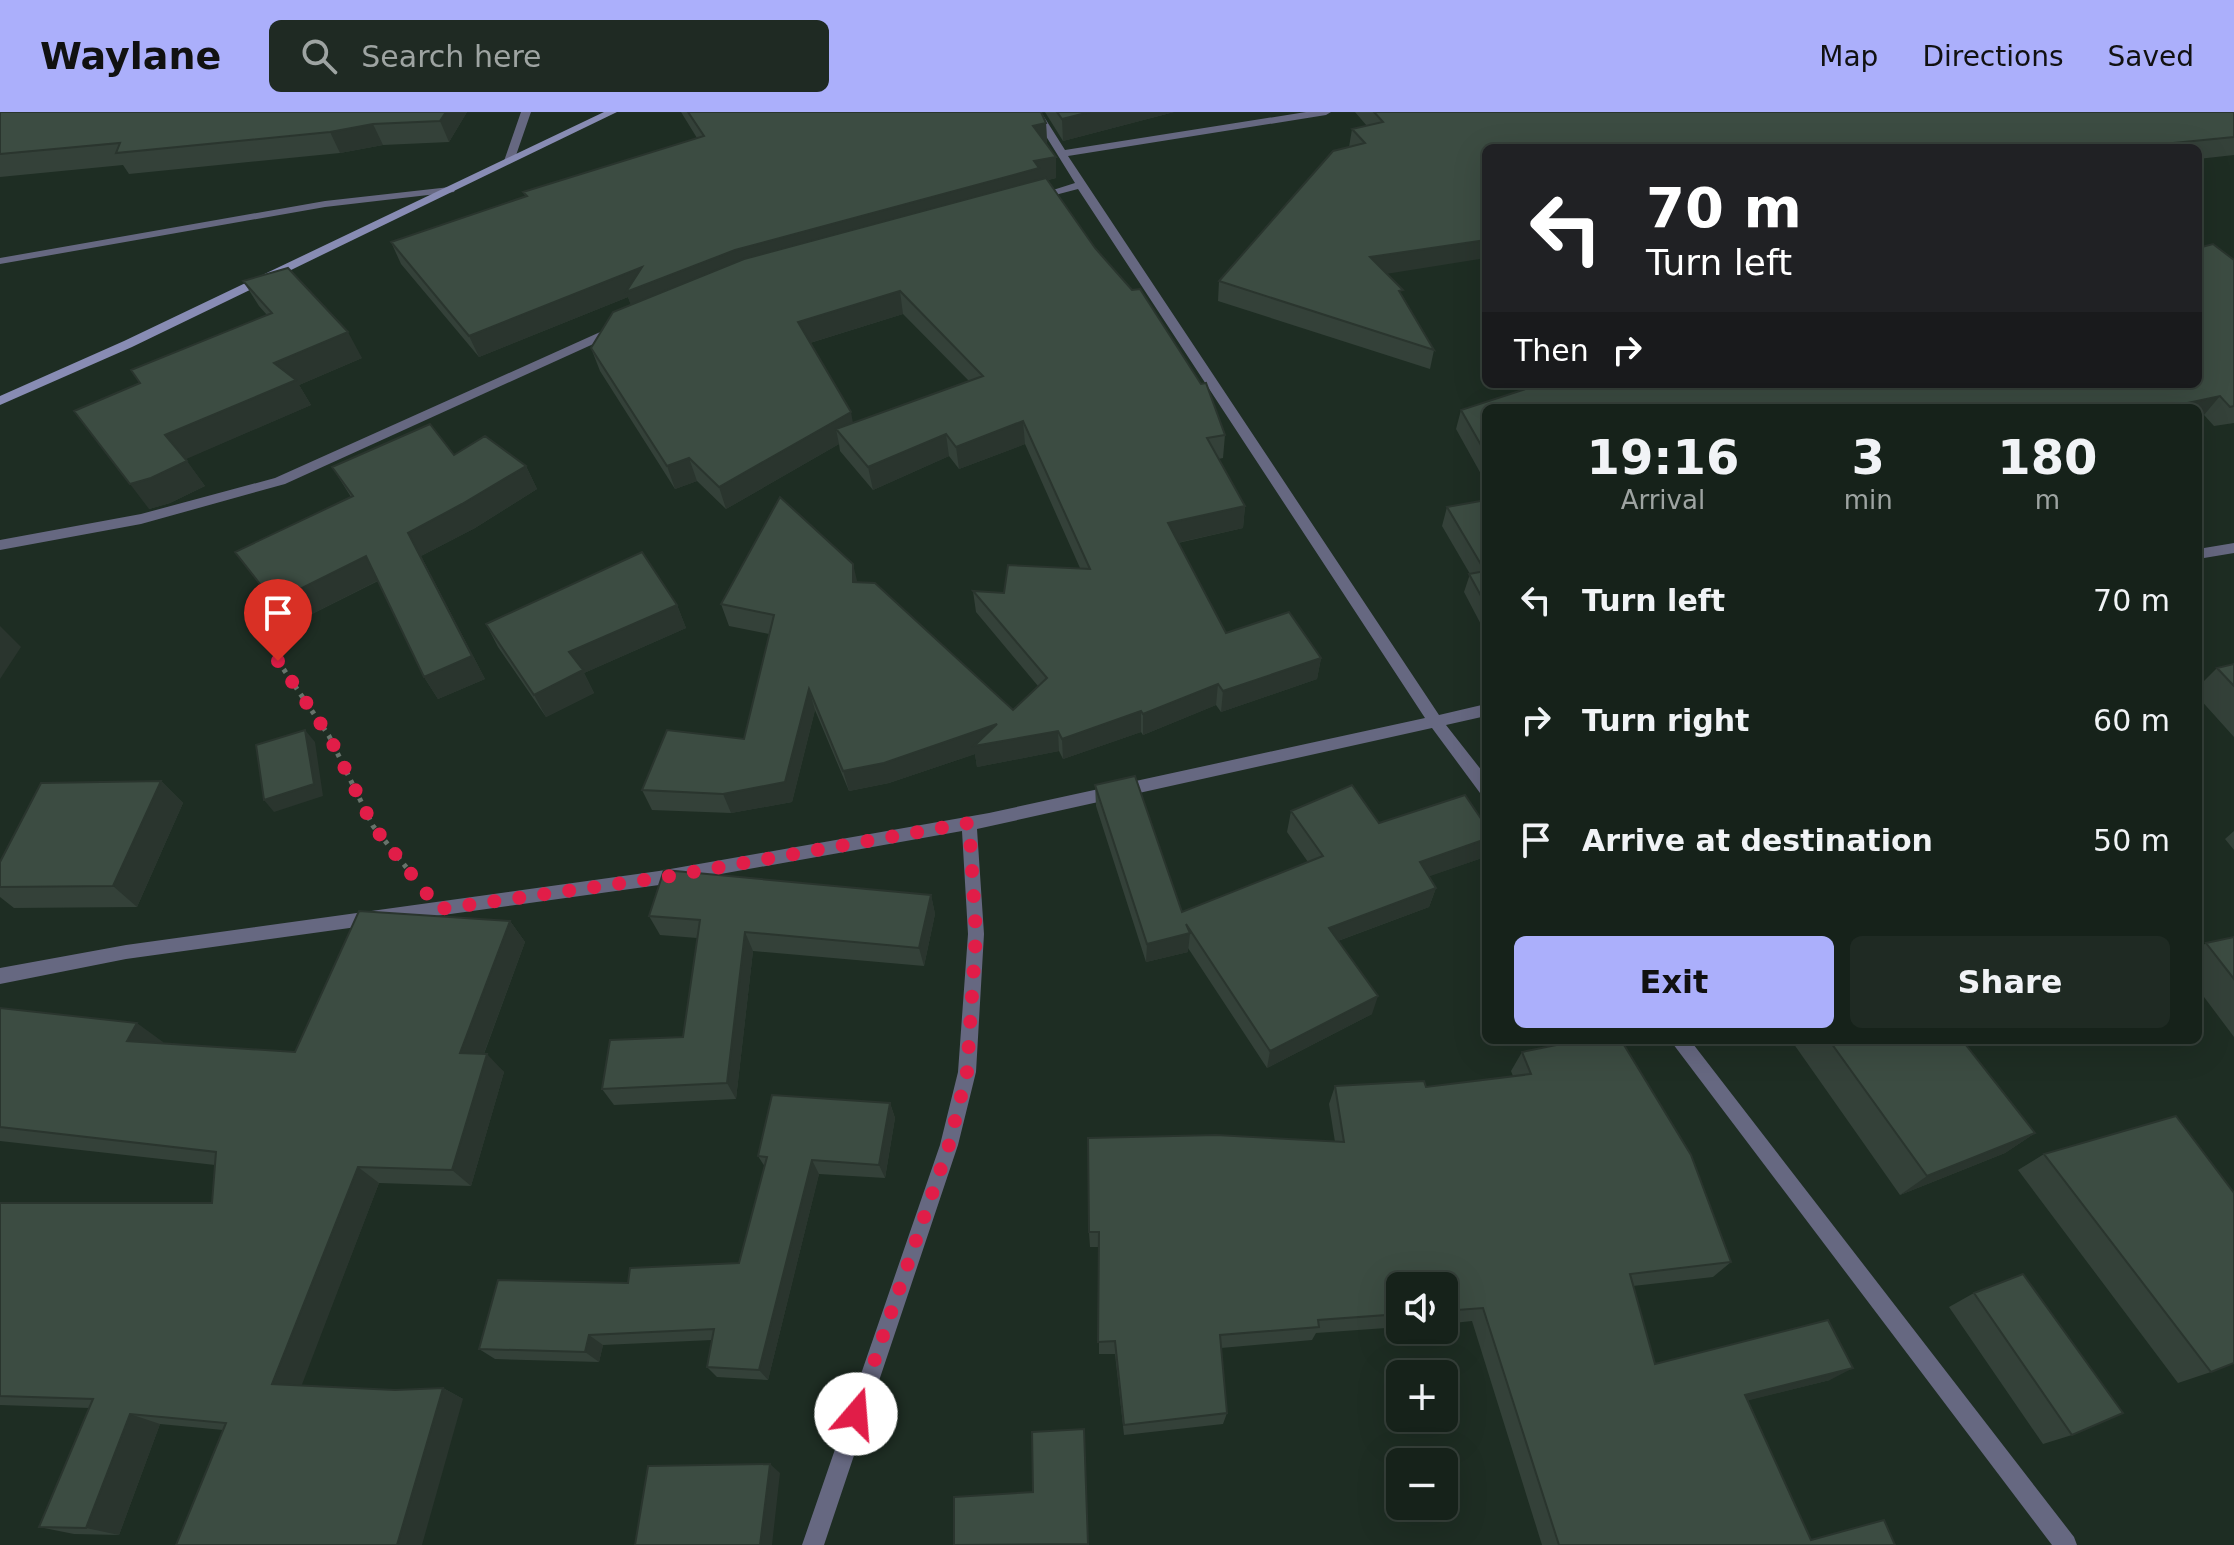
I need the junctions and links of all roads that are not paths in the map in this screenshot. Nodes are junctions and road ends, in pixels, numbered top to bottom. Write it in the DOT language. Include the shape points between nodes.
graph roads {
  1 [pos="526,112"];
  2 [pos="612,112"];
  3 [pos="1036,112"];
  4 [pos="1326,112"];
  5 [pos="1064,153"];
  6 [pos="509,161"];
  7 [pos="1081,185"];
  8 [pos="450,190"];
  9 [pos="1020,201"];
  10 [pos="0,261"];
  11 [pos="637,320"];
  12 [pos="0,401"];
  13 [pos="0,545"];
  14 [pos="2234,548"];
  15 [pos="2202,553"];
  16 [pos="1482,711"];
  17 [pos="1435,721"];
  18 [pos="1482,783"];
  19 [pos="969,823"];
  20 [pos="0,976"];
  21 [pos="1682,1044"];
  22 [pos="813,1545"];
  23 [pos="2066,1545"];
  1 -- 6 [label="street"];
  2 -- 6 [label="main road"];
  3 -- 5 [label="street"];
  4 -- 5 [label="street"];
  5 -- 7 [label="street"];
  6 -- 8 [label="main road"];
  7 -- 9 [label="street"];
  7 -- 17 [label="street"];
  8 -- 10 [label="street" via="325,204"];
  8 -- 12 [label="main road"];
  11 -- 13 [label="street" via="280,481 137,522"];
  14 -- 15 [label="street"];
  16 -- 17 [label="street"];
  17 -- 18 [label="street"];
  17 -- 19 [label="street"];
  19 -- 20 [label="street" via="659,878 126,952"];
  19 -- 22 [label="street" via="976,934 967,1072 949,1145"];
  21 -- 23 [label="street"];
}
